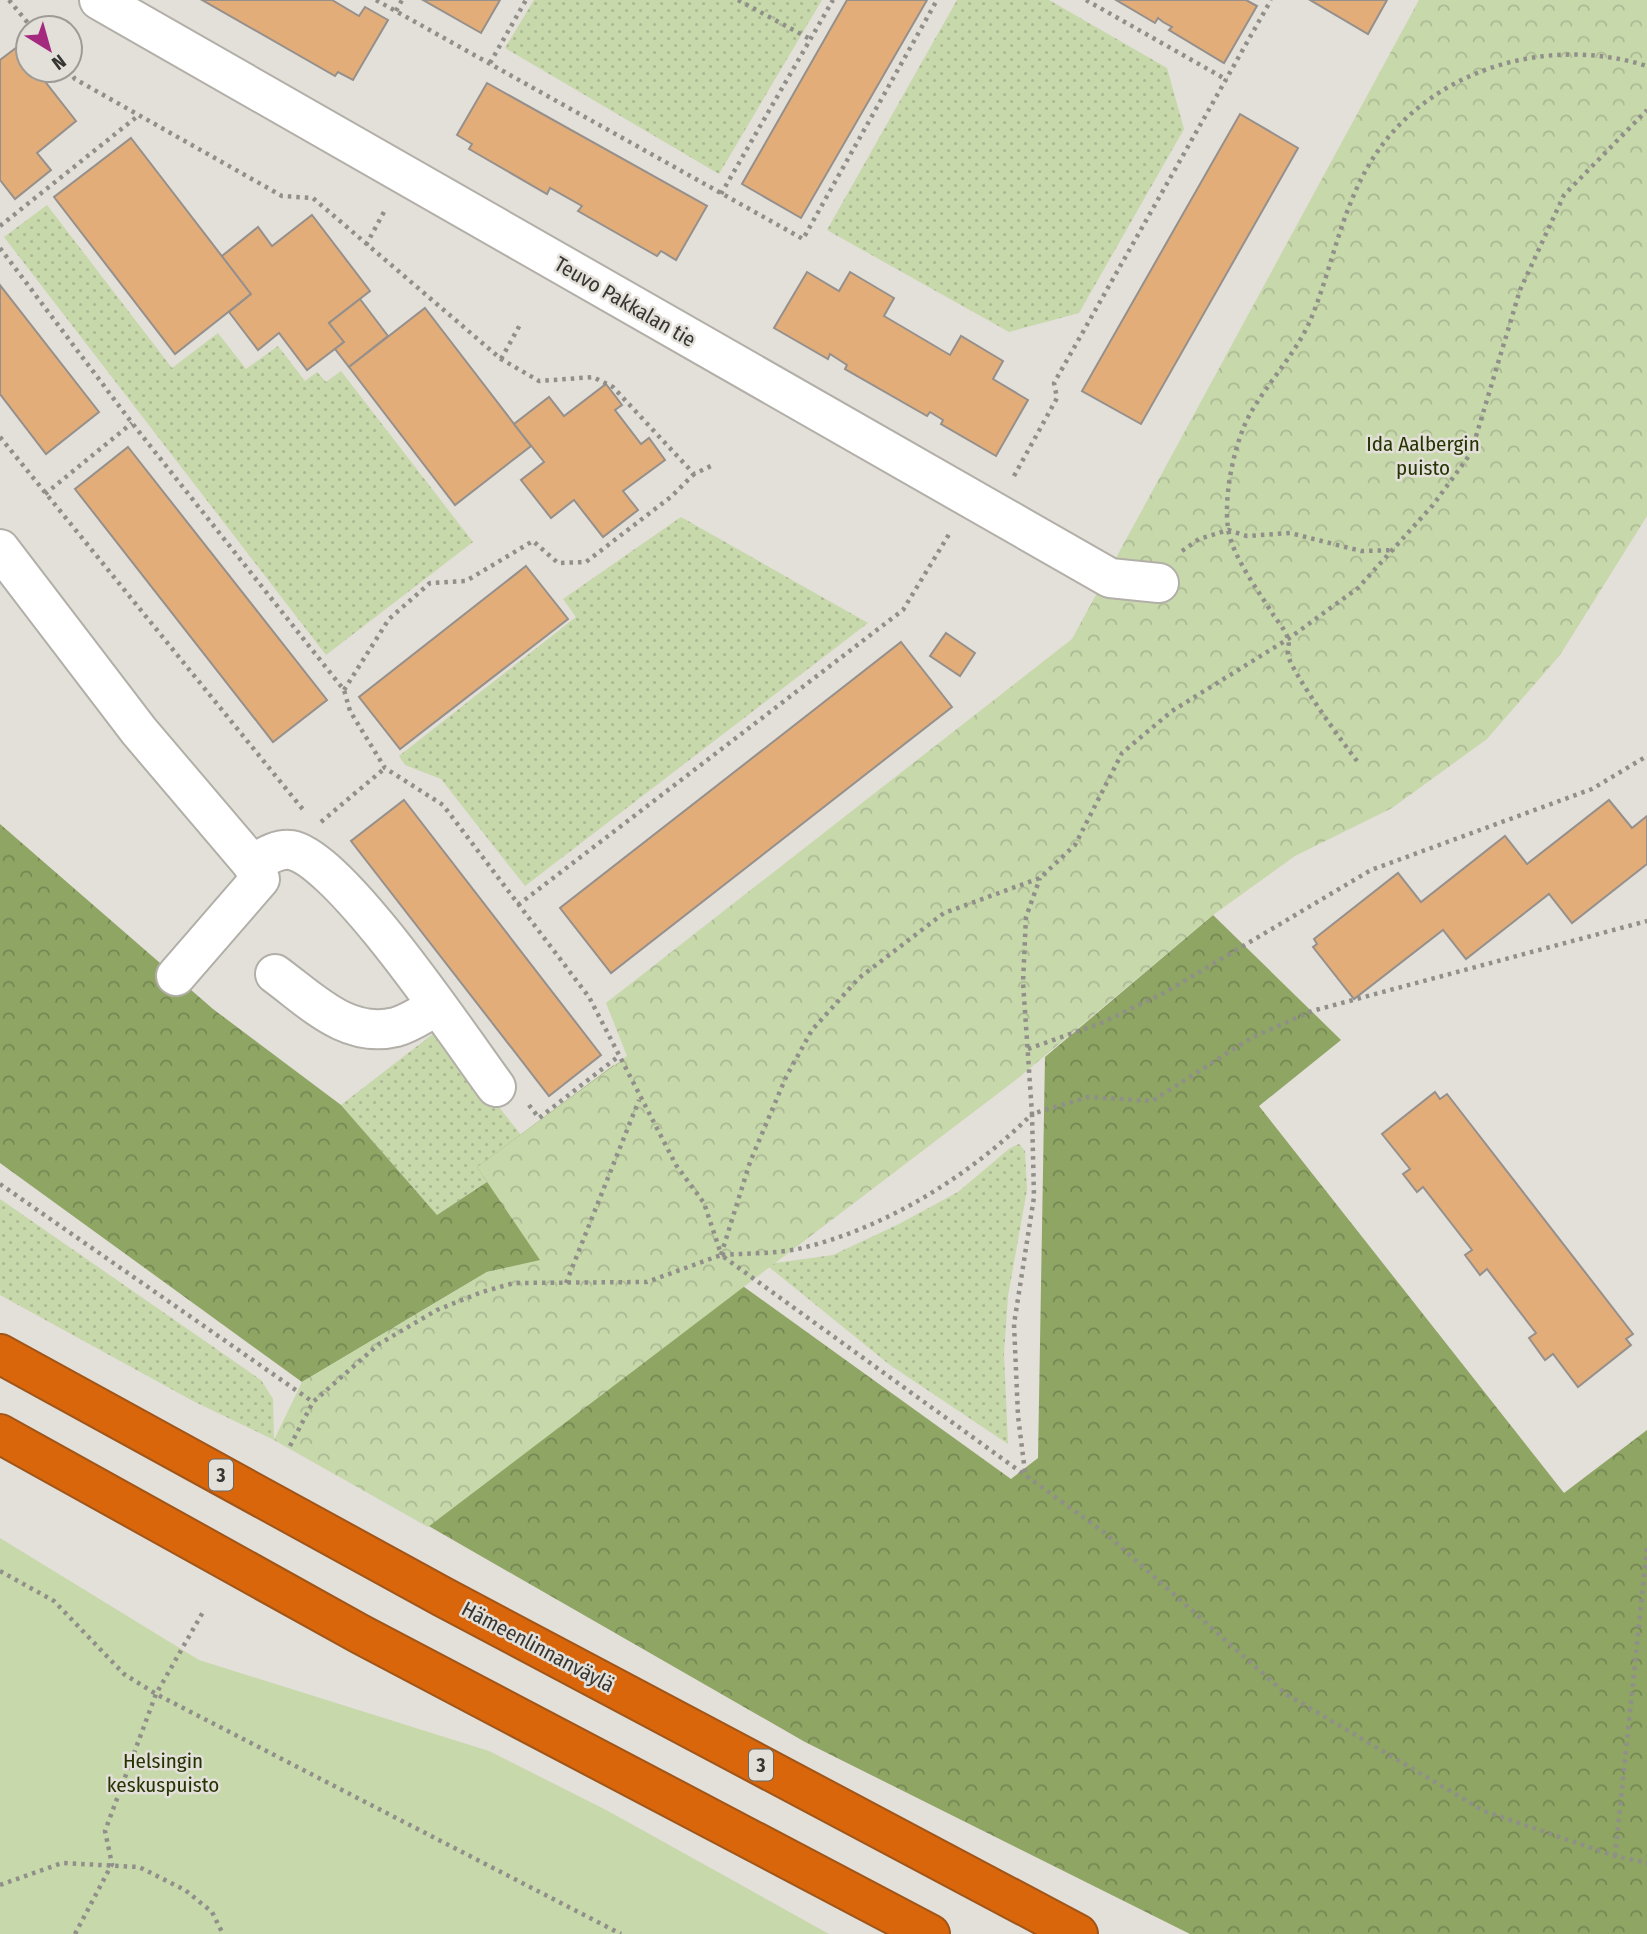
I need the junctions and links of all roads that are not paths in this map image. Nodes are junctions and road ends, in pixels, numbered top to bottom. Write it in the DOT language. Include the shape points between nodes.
graph roads {
  1 [pos="99,0"];
  2 [pos="0,549"];
  3 [pos="1158,583"];
  4 [pos="252,864"];
  5 [pos="275,974"];
  6 [pos="176,976"];
  7 [pos="436,1007"];
  8 [pos="496,1087"];
  9 [pos="0,1354"];
  10 [pos="0,1434"];
  11 [pos="930,1934"];
  12 [pos="1078,1934"];
  1 -- 3 [label="street, Teuvo Pakkalan tie" via="1110,578"];
  2 -- 4 [label="street" via="139,731"];
  4 -- 6 [label="street" via="260,879"];
  4 -- 7 [label="street" via="304,838 307,857 331,875 379,930"];
  5 -- 7 [label="street" via="342,1023 368,1030 398,1026"];
  7 -- 8 [label="street"];
  9 -- 12 [label="highway, Hämeenlinnanväylä / 3" via="443,1597"];
  10 -- 11 [label="highway" via="359,1634"];
}
